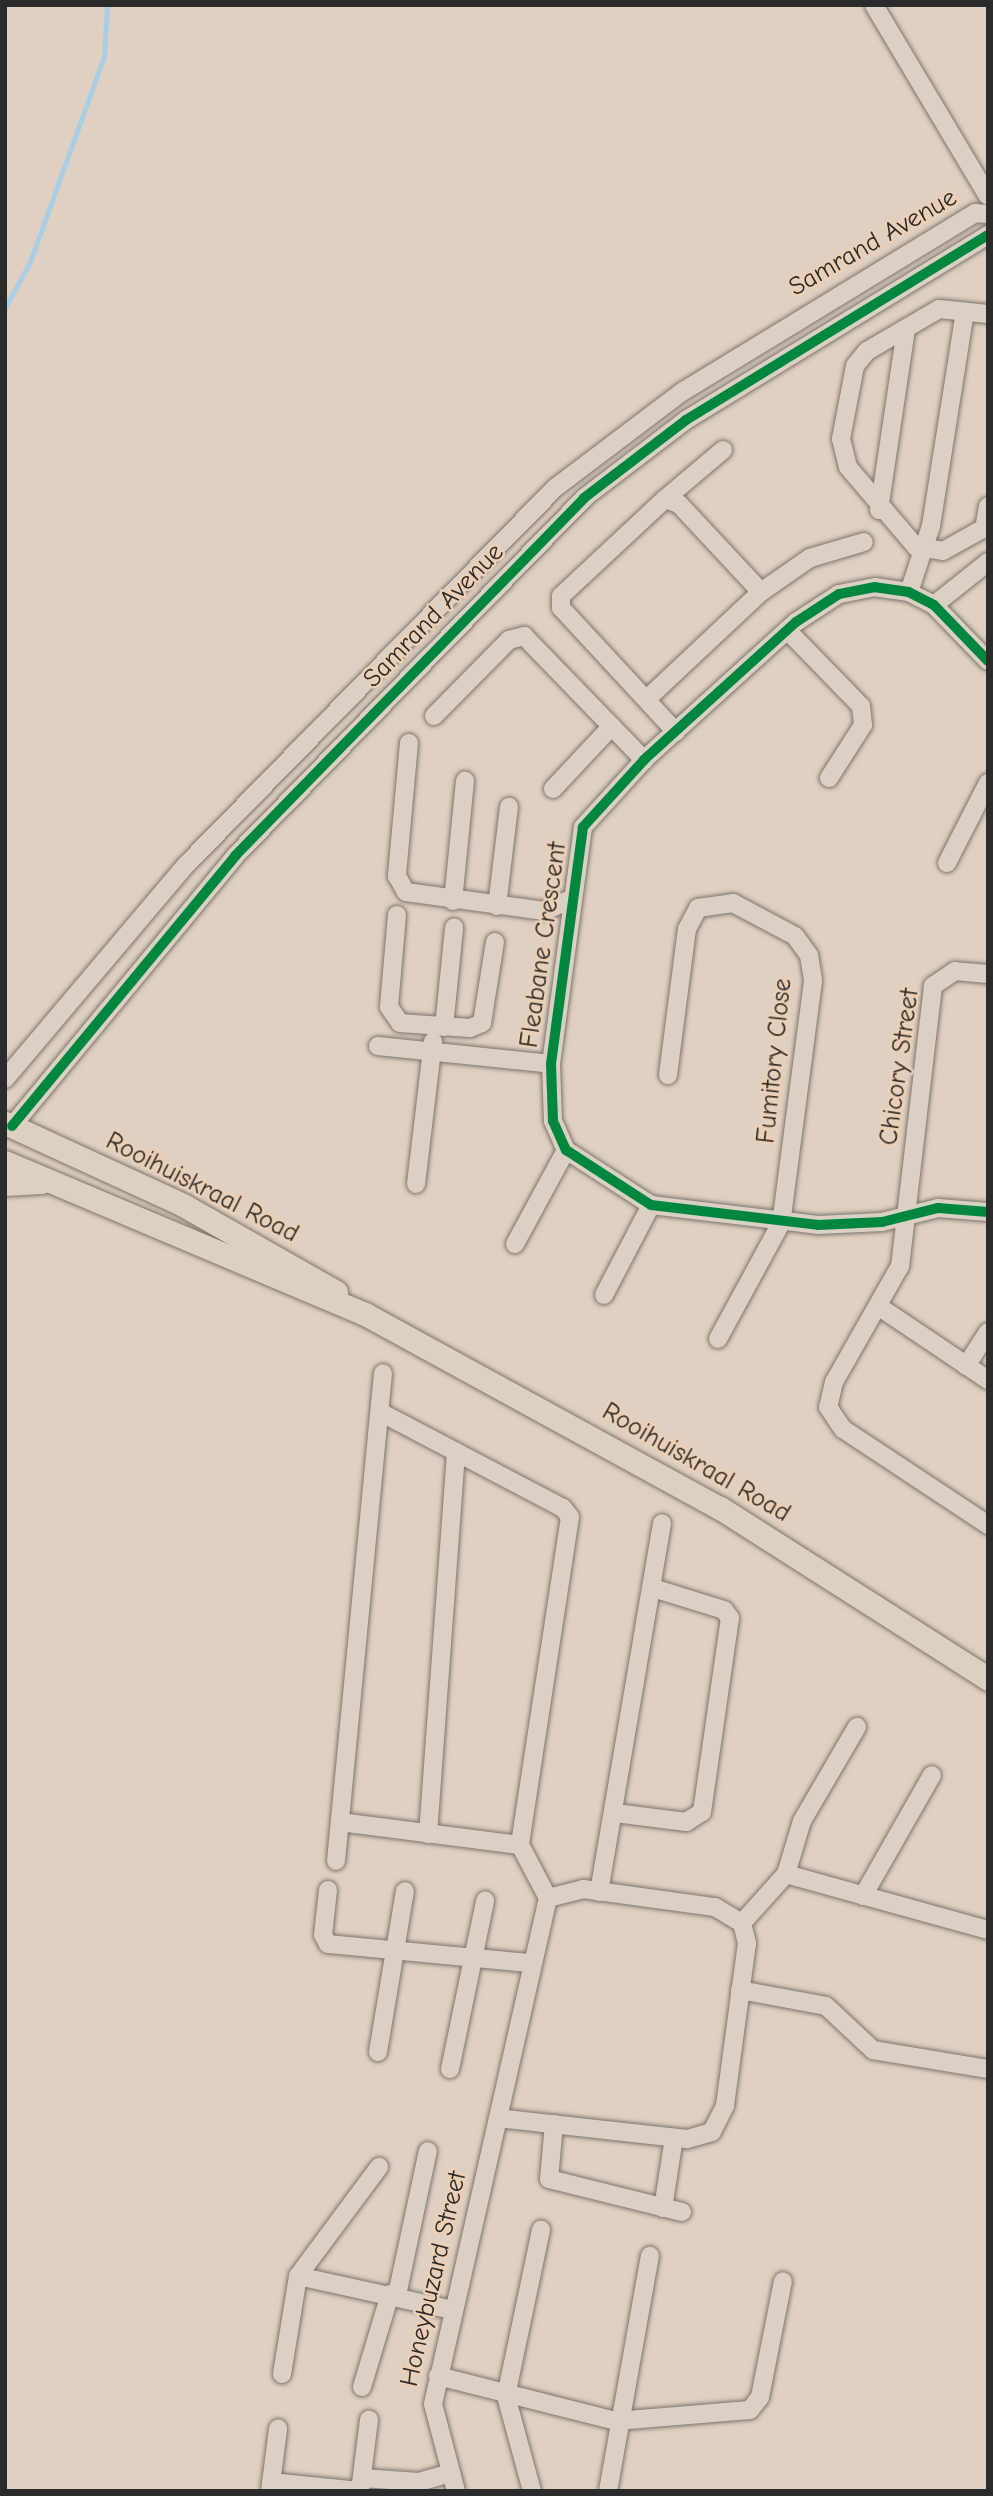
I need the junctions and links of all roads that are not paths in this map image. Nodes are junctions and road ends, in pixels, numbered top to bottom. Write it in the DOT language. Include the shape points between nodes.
graph roads {
  1 [pos="879,7"];
  2 [pos="988,196"];
  3 [pos="988,214"];
  4 [pos="988,235"];
  5 [pos="965,312"];
  6 [pos="988,314"];
  7 [pos="906,329"];
  8 [pos="723,450"];
  9 [pos="665,499"];
  10 [pos="988,506"];
  11 [pos="879,509"];
  12 [pos="986,528"];
  13 [pos="864,542"];
  14 [pos="924,550"];
  15 [pos="988,562"];
  16 [pos="761,592"];
  17 [pos="909,592"];
  18 [pos="933,605"];
  19 [pos="787,630"];
  20 [pos="988,660"];
  21 [pos="648,698"];
  22 [pos="434,716"];
  23 [pos="612,726"];
  24 [pos="676,732"];
  25 [pos="409,743"];
  26 [pos="644,760"];
  27 [pos="829,778"];
  28 [pos="465,781"];
  29 [pos="988,783"];
  30 [pos="553,789"];
  31 [pos="509,807"];
  32 [pos="947,863"];
  33 [pos="571,899"];
  34 [pos="453,901"];
  35 [pos="497,906"];
  36 [pos="397,915"];
  37 [pos="454,928"];
  38 [pos="495,942"];
  39 [pos="988,974"];
  40 [pos="440,1026"];
  41 [pos="378,1046"];
  42 [pos="432,1053"];
  43 [pos="551,1064"];
  44 [pos="668,1075"];
  45 [pos="5,1079"];
  46 [pos="7,1128"];
  47 [pos="566,1150"];
  48 [pos="5,1162"];
  49 [pos="48,1182"];
  50 [pos="5,1184"];
  51 [pos="416,1184"];
  52 [pos="651,1205"];
  53 [pos="988,1212"];
  54 [pos="908,1214"];
  55 [pos="781,1223"];
  56 [pos="515,1244"];
  57 [pos="604,1295"];
  58 [pos="881,1308"];
  59 [pos="366,1314"];
  60 [pos="988,1332"];
  61 [pos="718,1339"];
  62 [pos="966,1366"];
  63 [pos="383,1373"];
  64 [pos="988,1380"];
  65 [pos="380,1412"];
  66 [pos="456,1452"];
  67 [pos="662,1523"];
  68 [pos="988,1525"];
  69 [pos="653,1588"];
  70 [pos="988,1679"];
  71 [pos="856,1727"];
  72 [pos="932,1775"];
  73 [pos="615,1813"];
  74 [pos="340,1822"];
  75 [pos="428,1834"];
  76 [pos="520,1846"];
  77 [pos="336,1861"];
  78 [pos="786,1874"];
  79 [pos="328,1890"];
  80 [pos="405,1891"];
  81 [pos="599,1892"];
  82 [pos="863,1896"];
  83 [pos="548,1898"];
  84 [pos="485,1901"];
  85 [pos="742,1923"];
  86 [pos="988,1930"];
  87 [pos="396,1951"];
  88 [pos="475,1956"];
  89 [pos="530,1963"];
  90 [pos="740,1990"];
  91 [pos="378,2052"];
  92 [pos="450,2069"];
  93 [pos="988,2069"];
  94 [pos="498,2118"];
  95 [pos="554,2124"];
  96 [pos="674,2138"];
  97 [pos="428,2151"];
  98 [pos="379,2167"];
  99 [pos="663,2208"];
  100 [pos="681,2212"];
  101 [pos="541,2230"];
  102 [pos="650,2256"];
  103 [pos="298,2276"];
  104 [pos="783,2281"];
  105 [pos="393,2295"];
  106 [pos="453,2310"];
  107 [pos="282,2374"];
  108 [pos="438,2376"];
  109 [pos="362,2387"];
  110 [pos="506,2396"];
  111 [pos="369,2420"];
  112 [pos="616,2421"];
  113 [pos="278,2429"];
  114 [pos="451,2473"];
  115 [pos="362,2478"];
  116 [pos="271,2486"];
  117 [pos="402,2487"];
  118 [pos="456,2491"];
  119 [pos="532,2491"];
  120 [pos="608,2491"];
  1 -- 2 [label="street"];
  3 -- 45 [label="street, Samrand Avenue" via="975,213 681,392 555,488 186,865"];
  4 -- 46 [label="street, Samrand Avenue" via="685,420 584,498 235,856"];
  5 -- 6 [label="street"];
  5 -- 7 [label="street" via="939,309"];
  5 -- 14 [label="street"];
  7 -- 11 [label="street"];
  7 -- 11 [label="street" via="867,351 855,366 841,439 848,467"];
  8 -- 9 [label="street"];
  9 -- 16 [label="street" via="679,504"];
  9 -- 21 [label="street" via="564,593 559,604"];
  10 -- 12 [label="street"];
  11 -- 14 [label="street"];
  12 -- 14 [label="street" via="950,549"];
  13 -- 16 [label="street" via="810,558"];
  14 -- 17 [label="street"];
  15 -- 18 [label="street"];
  16 -- 21 [label="street"];
  17 -- 18 [label="street, Fleabane Crescent"];
  17 -- 19 [label="street, Fleabane Crescent" via="875,587 839,593"];
  18 -- 20 [label="street, Fleabane Crescent"];
  19 -- 24 [label="street, Fleabane Crescent"];
  19 -- 27 [label="street" via="861,706 858,737"];
  21 -- 24 [label="street"];
  22 -- 23 [label="street" via="509,640 524,636"];
  23 -- 26 [label="street"];
  23 -- 30 [label="street"];
  24 -- 26 [label="street, Fleabane Crescent"];
  25 -- 34 [label="street" via="397,876 413,895"];
  26 -- 33 [label="street, Fleabane Crescent" via="587,818"];
  28 -- 34 [label="street"];
  29 -- 32 [label="street"];
  31 -- 35 [label="street"];
  33 -- 35 [label="street" via="545,911"];
  33 -- 43 [label="street, Fleabane Crescent"];
  34 -- 35 [label="street"];
  36 -- 40 [label="street" via="390,1013 400,1023"];
  37 -- 40 [label="street"];
  38 -- 40 [label="street" via="482,1023"];
  39 -- 54 [label="street, Chicory Street" via="954,971 933,986"];
  40 -- 42 [label="street"];
  41 -- 42 [label="street"];
  42 -- 43 [label="street"];
  42 -- 51 [label="street"];
  43 -- 47 [label="street, Fleabane Crescent" via="553,1121"];
  44 -- 55 [label="street, Fumitory Close" via="687,929 698,908 733,903 795,936 809,955 813,981"];
  46 -- 59 [label="main road, Rooihuiskraal Road" via="225,1227"];
  47 -- 52 [label="street"];
  47 -- 56 [label="street"];
  48 -- 49 [label="main road, Rooihuiskraal Road"];
  49 -- 50 [label="main road"];
  49 -- 59 [label="main road, Rooihuiskraal Road"];
  52 -- 55 [label="street"];
  52 -- 57 [label="street"];
  53 -- 54 [label="street" via="938,1208"];
  54 -- 55 [label="street" via="870,1223"];
  54 -- 58 [label="street, Chicory Street" via="900,1266"];
  55 -- 61 [label="street"];
  58 -- 62 [label="street"];
  58 -- 68 [label="street, Chicory Street" via="834,1382 828,1407 843,1429"];
  59 -- 70 [label="main road, Rooihuiskraal Road" via="720,1508"];
  60 -- 62 [label="street"];
  62 -- 64 [label="street"];
  63 -- 65 [label="street"];
  65 -- 66 [label="street"];
  65 -- 74 [label="street"];
  66 -- 75 [label="street"];
  66 -- 76 [label="street" via="563,1507 570,1517"];
  67 -- 69 [label="street"];
  69 -- 73 [label="street"];
  69 -- 73 [label="street" via="724,1610 730,1618 702,1812 685,1822"];
  71 -- 78 [label="street" via="802,1821"];
  72 -- 82 [label="street"];
  73 -- 81 [label="street"];
  74 -- 75 [label="street"];
  74 -- 77 [label="street"];
  75 -- 76 [label="street"];
  76 -- 83 [label="street"];
  78 -- 82 [label="street"];
  78 -- 85 [label="street"];
  79 -- 87 [label="street" via="326,1942"];
  80 -- 87 [label="street"];
  81 -- 83 [label="street" via="568,1889"];
  81 -- 85 [label="street" via="715,1907"];
  82 -- 86 [label="street"];
  83 -- 89 [label="street, Honeybuzard Street"];
  84 -- 88 [label="street"];
  85 -- 90 [label="street" via="747,1943"];
  87 -- 88 [label="street"];
  87 -- 91 [label="street"];
  88 -- 89 [label="street"];
  88 -- 92 [label="street"];
  89 -- 94 [label="street, Honeybuzard Street"];
  90 -- 93 [label="street" via="826,2006 873,2050"];
  90 -- 96 [label="street" via="723,2115 705,2136"];
  94 -- 95 [label="street"];
  94 -- 106 [label="street, Honeybuzard Street"];
  95 -- 96 [label="street"];
  95 -- 99 [label="street" via="549,2179"];
  96 -- 99 [label="street"];
  97 -- 105 [label="street"];
  98 -- 103 [label="street"];
  99 -- 100 [label="street"];
  101 -- 110 [label="street"];
  102 -- 112 [label="street"];
  103 -- 105 [label="street"];
  103 -- 107 [label="street"];
  104 -- 112 [label="street" via="756,2406 683,2419"];
  105 -- 106 [label="street"];
  105 -- 109 [label="street"];
  106 -- 108 [label="street, Honeybuzard Street"];
  108 -- 110 [label="street"];
  108 -- 114 [label="street, Honeybuzard Street" via="434,2419"];
  110 -- 112 [label="street"];
  110 -- 119 [label="street"];
  111 -- 115 [label="street"];
  112 -- 120 [label="street"];
  113 -- 116 [label="street"];
  114 -- 117 [label="street"];
  114 -- 118 [label="street, Honeybuzard Street"];
  115 -- 116 [label="street" via="360,2491"];
  115 -- 117 [label="street"];
}
